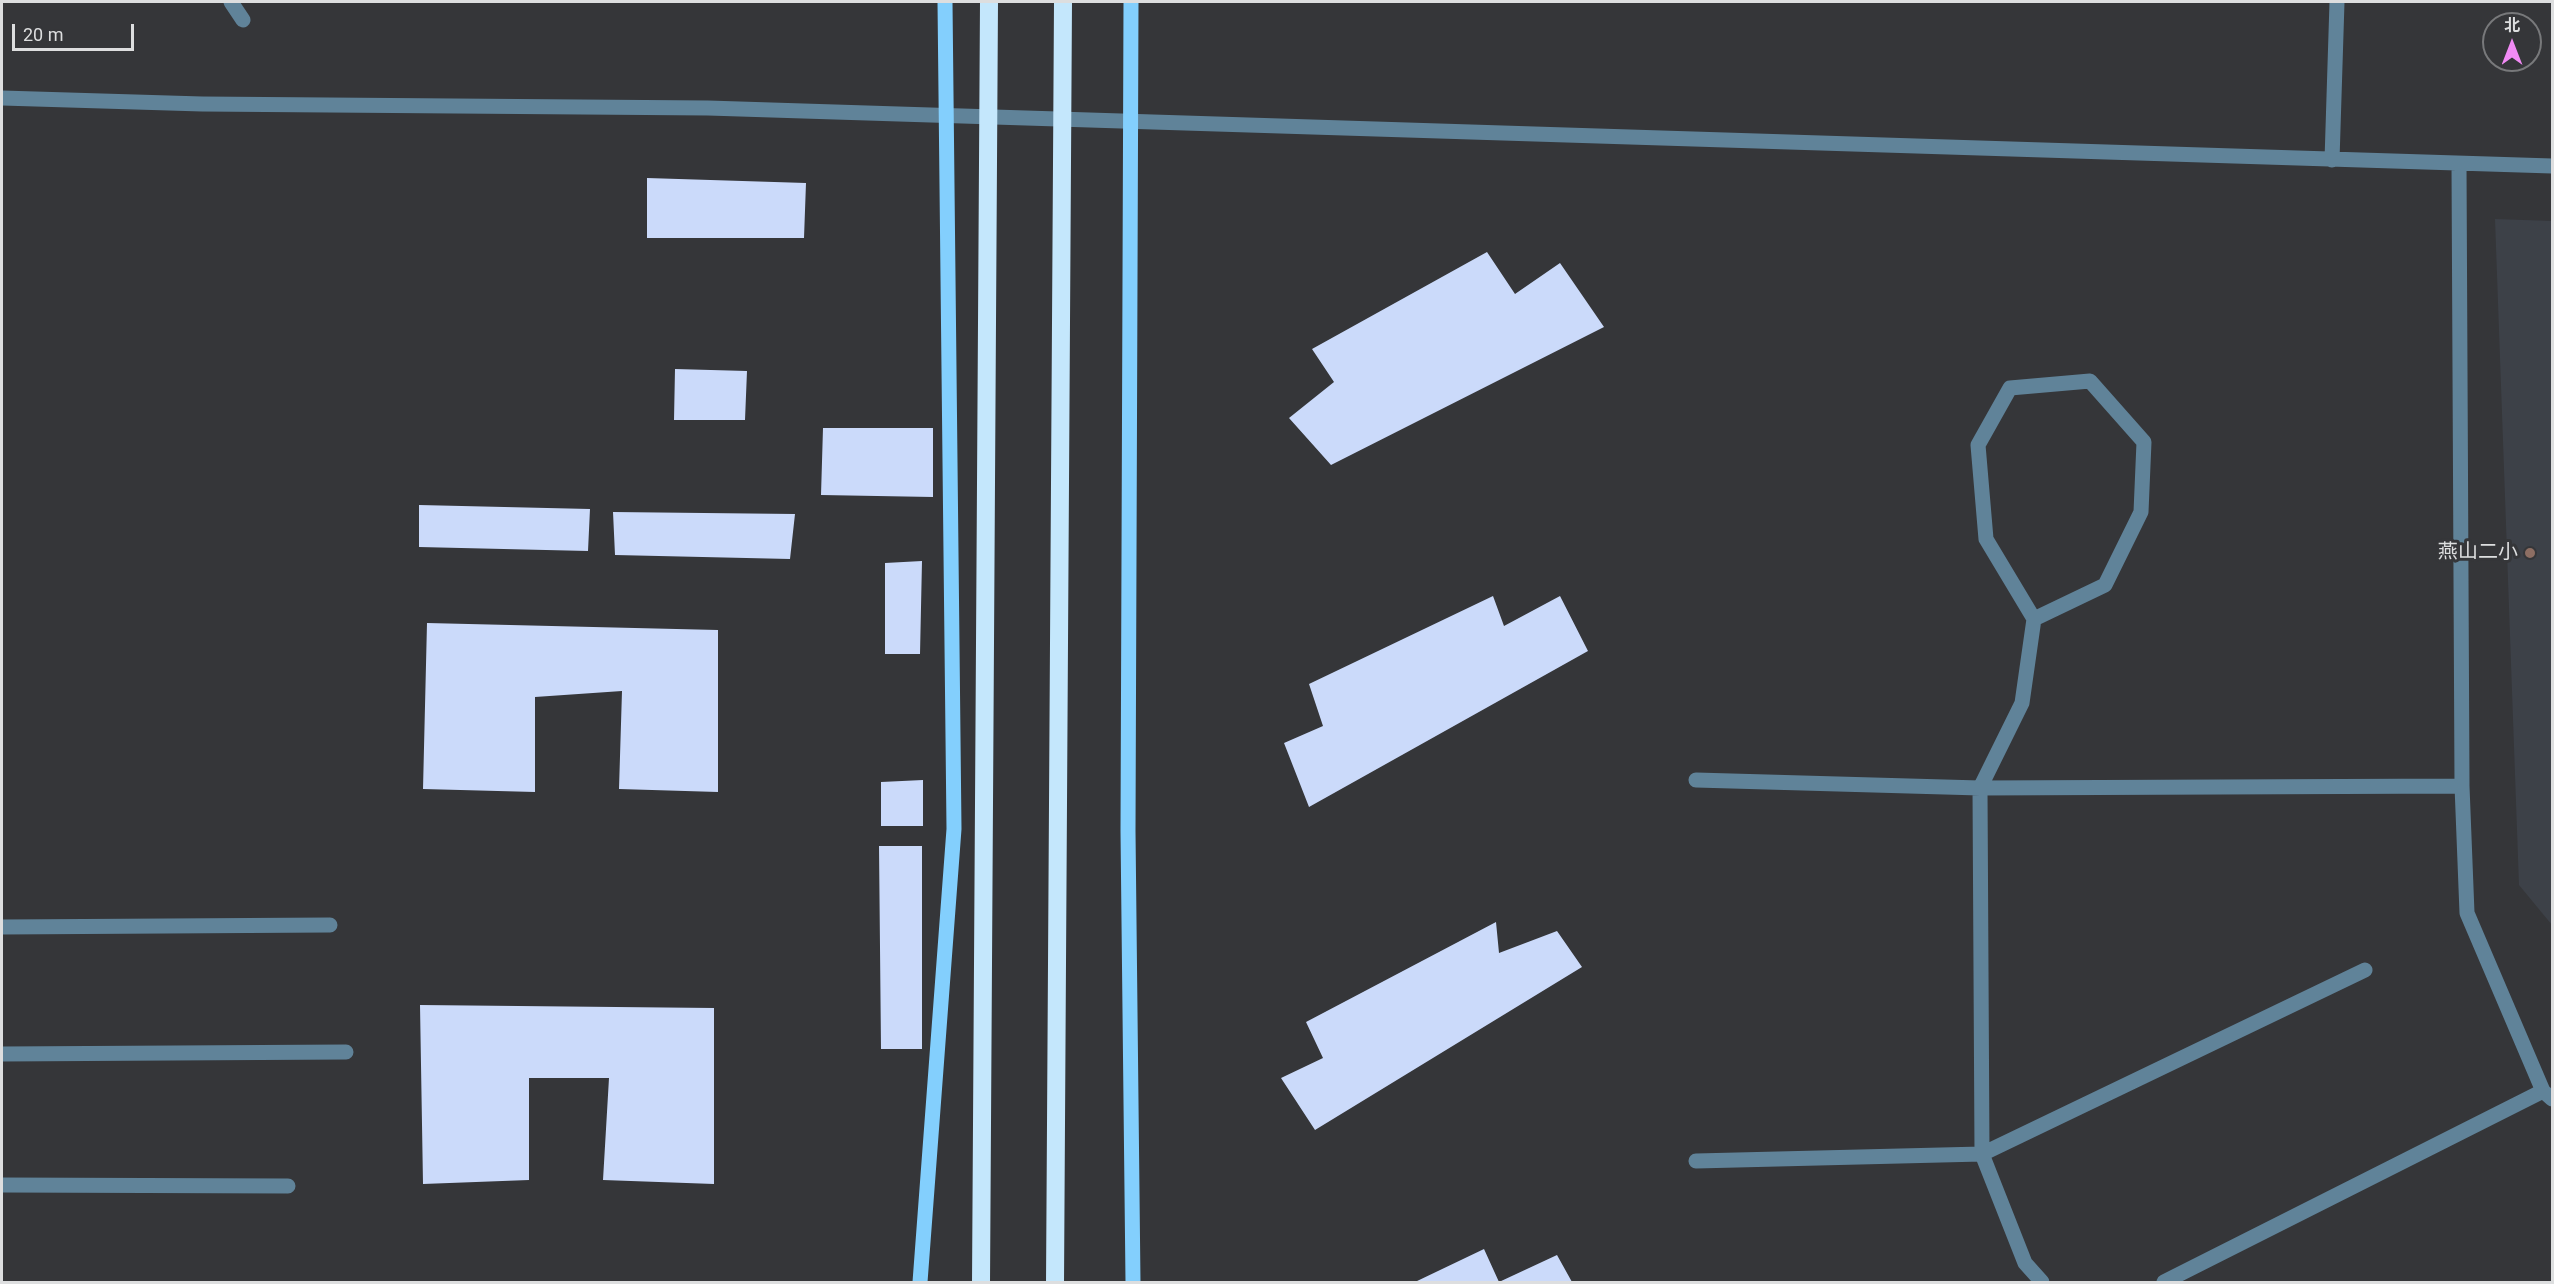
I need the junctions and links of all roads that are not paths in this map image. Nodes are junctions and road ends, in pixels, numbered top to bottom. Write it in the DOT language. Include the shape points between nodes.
graph roads {
  1 [pos="231,2"];
  2 [pos="945,2"];
  3 [pos="989,2"];
  4 [pos="1063,2"];
  5 [pos="1131,2"];
  6 [pos="2337,2"];
  7 [pos="243,20"];
  8 [pos="2,98"];
  9 [pos="946,117"];
  10 [pos="1130,120"];
  11 [pos="2332,160"];
  12 [pos="2459,164"];
  13 [pos="2553,166"];
  14 [pos="2034,619"];
  15 [pos="1696,780"];
  16 [pos="2462,786"];
  17 [pos="1980,788"];
  18 [pos="330,925"];
  19 [pos="2,927"];
  20 [pos="2365,970"];
  21 [pos="346,1052"];
  22 [pos="2,1054"];
  23 [pos="2548,1095"];
  24 [pos="1982,1154"];
  25 [pos="1696,1161"];
  26 [pos="2,1185"];
  27 [pos="288,1186"];
  28 [pos="920,1282"];
  29 [pos="981,1282"];
  30 [pos="1055,1282"];
  31 [pos="1133,1282"];
  32 [pos="2042,1282"];
  33 [pos="2164,1282"];
  1 -- 7 [label="street"];
  2 -- 9 [label="main road"];
  3 -- 29 [label="highway"];
  4 -- 30 [label="highway"];
  5 -- 10 [label="main road"];
  6 -- 11 [label="street"];
  8 -- 9 [label="street" via="202,104 708,108"];
  9 -- 10 [label="street"];
  9 -- 28 [label="main road" via="954,829"];
  10 -- 11 [label="street"];
  10 -- 31 [label="main road" via="1128,831"];
  11 -- 12 [label="street"];
  12 -- 13 [label="street"];
  12 -- 16 [label="street"];
  14 -- 14 [label="street" via="2105,585 2141,512 2144,442 2090,381 2010,388 1978,445 1986,539"];
  14 -- 17 [label="street" via="2022,703"];
  15 -- 17 [label="street"];
  16 -- 17 [label="street"];
  16 -- 23 [label="street" via="2467,913"];
  17 -- 24 [label="street"];
  18 -- 19 [label="street"];
  20 -- 24 [label="street"];
  21 -- 22 [label="street"];
  23 -- 33 [label="street"];
  24 -- 25 [label="street"];
  24 -- 32 [label="street" via="2025,1263"];
  26 -- 27 [label="street"];
}
